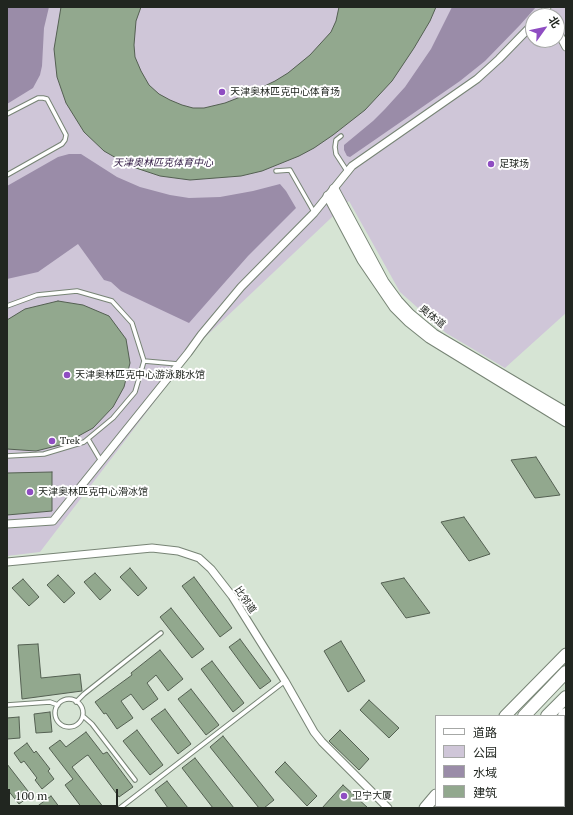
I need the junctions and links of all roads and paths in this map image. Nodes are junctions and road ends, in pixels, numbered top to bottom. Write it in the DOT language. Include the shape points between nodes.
graph roads {
  1 [pos="525,32"];
  2 [pos="7,114"];
  3 [pos="341,136"];
  4 [pos="347,171"];
  5 [pos="276,172"];
  6 [pos="7,175"];
  7 [pos="331,192"];
  8 [pos="314,213"];
  9 [pos="7,306"];
  10 [pos="144,361"];
  11 [pos="180,364"];
  12 [pos="566,412"];
  13 [pos="566,422"];
  14 [pos="88,439"];
  15 [pos="7,456"];
  16 [pos="101,461"];
  17 [pos="7,524"];
  18 [pos="7,562"];
  19 [pos="161,633"];
  20 [pos="566,654"];
  21 [pos="566,672"];
  22 [pos="285,681"];
  23 [pos="566,697"];
  24 [pos="76,702"];
  25 [pos="58,705"];
  26 [pos="7,706"];
  27 [pos="506,715"];
  28 [pos="525,715"];
  29 [pos="548,715"];
  30 [pos="83,716"];
  31 [pos="135,780"];
  32 [pos="435,796"];
  33 [pos="120,808"];
  34 [pos="388,808"];
  35 [pos="425,808"];
  1 -- 4 [label="street" via="477,78"];
  2 -- 6 [label="lane" via="38,98 47,99 66,135 66,140"];
  3 -- 4 [label="lane" via="336,140 336,154"];
  4 -- 7 [label="street"];
  5 -- 8 [label="lane" via="290,170"];
  7 -- 8 [label="street"];
  7 -- 12 [label="street, 奥体道" via="384,282 410,314 434,334"];
  7 -- 13 [label="street" via="362,260 394,307 409,322 429,338"];
  8 -- 11 [label="street" via="241,287 200,335"];
  9 -- 10 [label="lane" via="37,295 77,291 112,301 132,323"];
  10 -- 11 [label="lane"];
  10 -- 14 [label="lane" via="135,392 113,418"];
  11 -- 16 [label="street"];
  14 -- 15 [label="lane" via="44,454"];
  14 -- 16 [label="lane"];
  16 -- 17 [label="street" via="53,521"];
  18 -- 22 [label="street, 比邻道" via="152,548 178,551 199,558 232,596"];
  19 -- 24 [label="lane"];
  20 -- 27 [label="main road"];
  21 -- 28 [label="highway"];
  22 -- 33 [label="lane"];
  22 -- 34 [label="street, 比邻道" via="322,742"];
  23 -- 29 [label="highway"];
  24 -- 25 [label="lane" via="70,699"];
  24 -- 30 [label="lane" via="82,707"];
  25 -- 26 [label="lane" via="50,702"];
  25 -- 30 [label="lane" via="55,709 56,718 65,727 74,727"];
  30 -- 31 [label="lane"];
  32 -- 35 [label="main road"];
}
